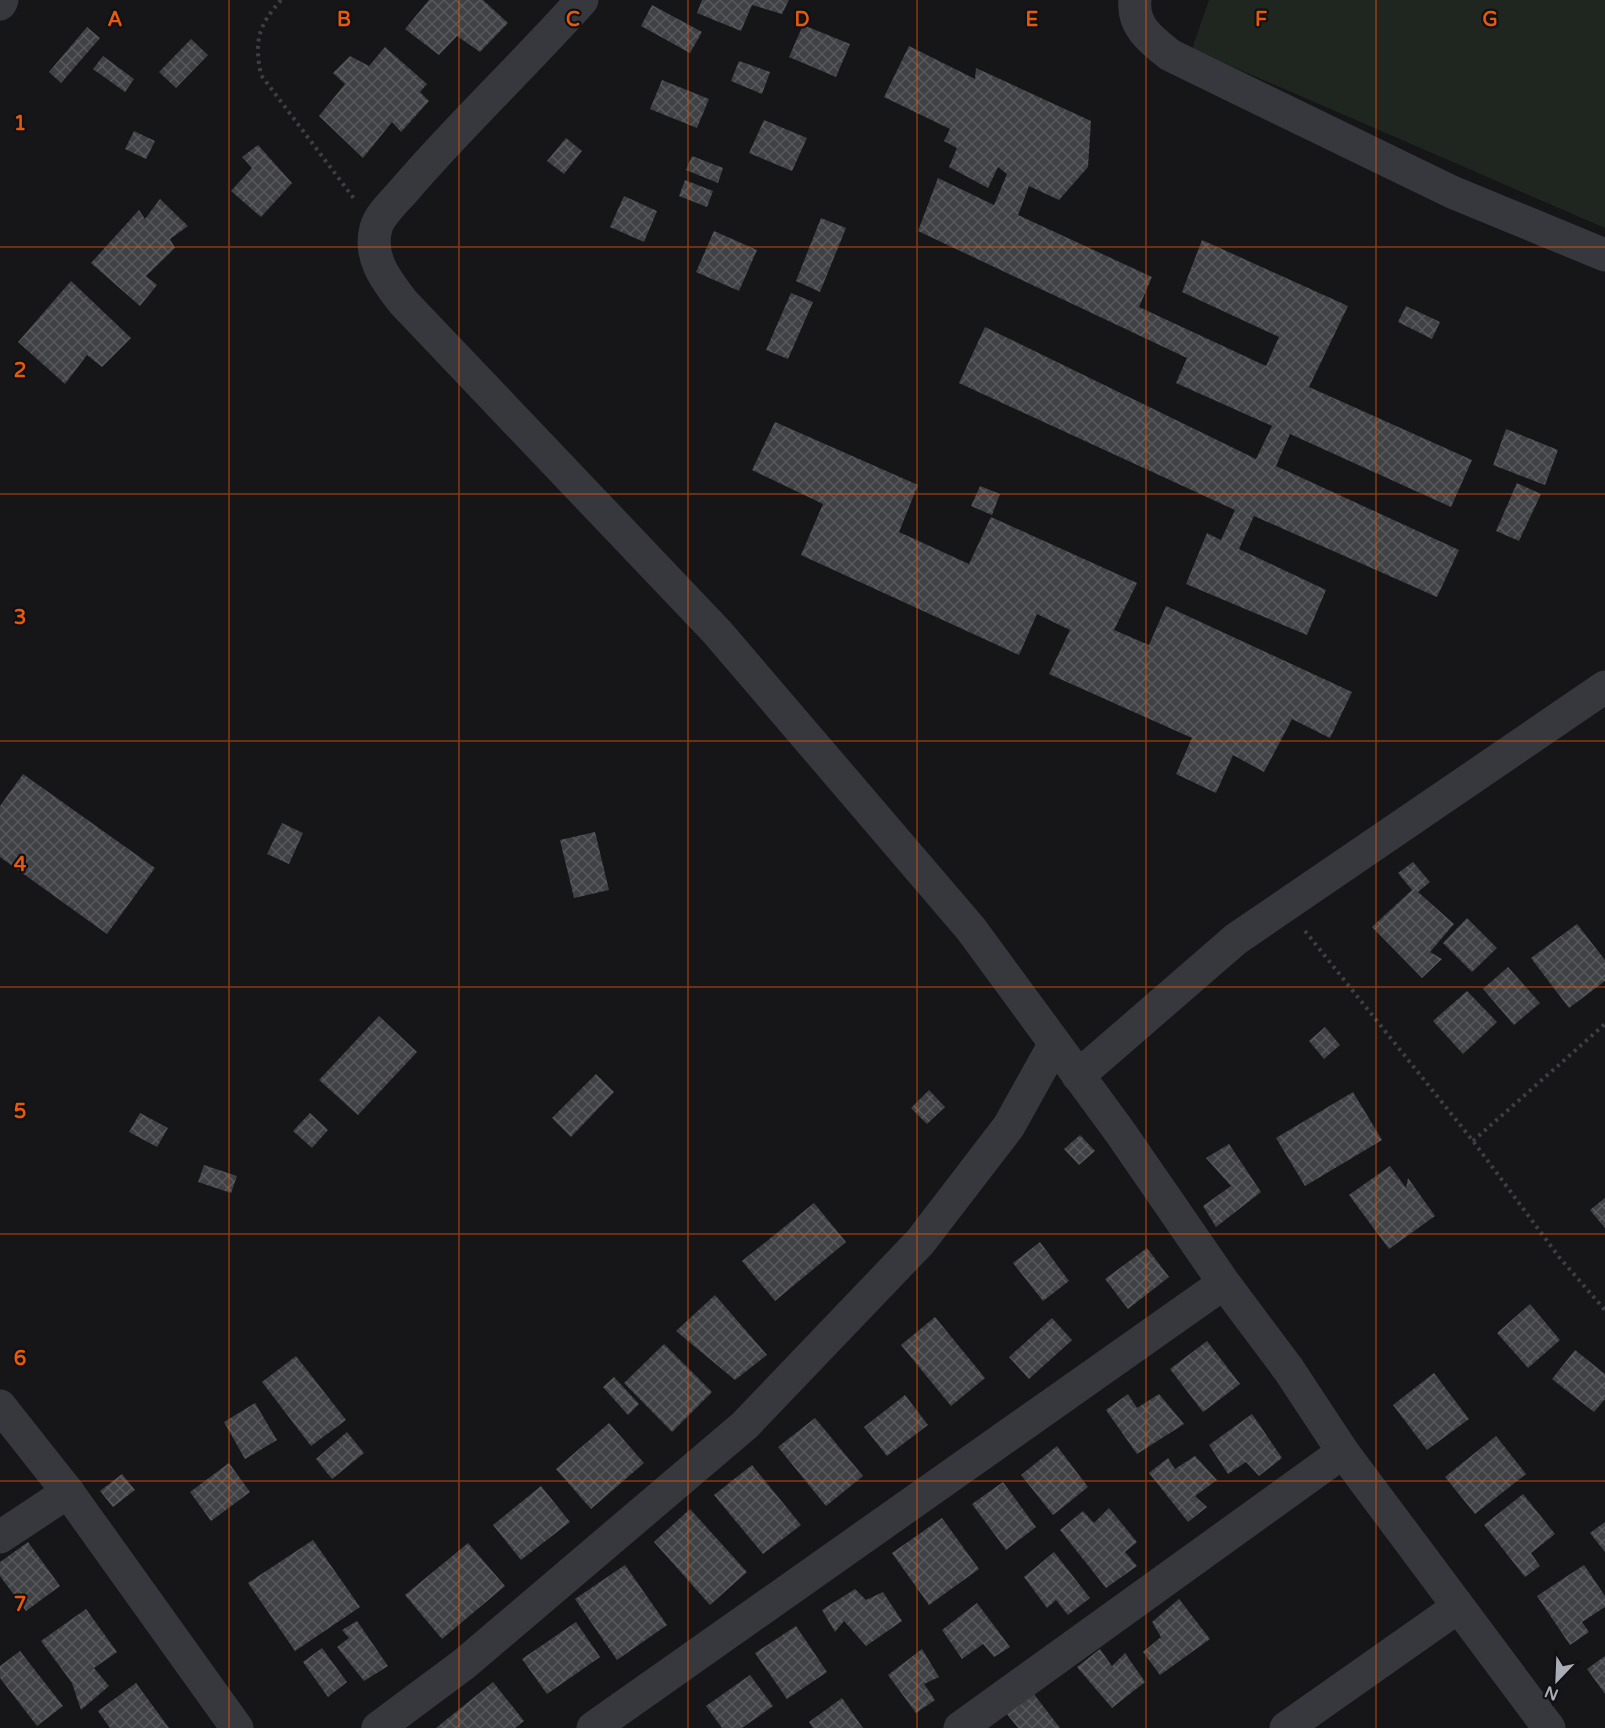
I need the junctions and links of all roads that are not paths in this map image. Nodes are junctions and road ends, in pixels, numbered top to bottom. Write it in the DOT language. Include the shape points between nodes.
graph roads {
  1 [pos="2,0"];
  2 [pos="582,0"];
  3 [pos="1135,0"];
  4 [pos="0,4"];
  5 [pos="1605,255"];
  6 [pos="1605,687"];
  7 [pos="1054,1045"];
  8 [pos="1078,1076"];
  9 [pos="1224,1283"];
  10 [pos="0,1406"];
  11 [pos="1343,1452"];
  12 [pos="68,1492"];
  13 [pos="0,1537"];
  14 [pos="1458,1607"];
  15 [pos="237,1728"];
  16 [pos="378,1728"];
  17 [pos="592,1728"];
  18 [pos="960,1728"];
  19 [pos="1286,1728"];
  20 [pos="1549,1728"];
  1 -- 4 [label="street"];
  2 -- 7 [label="street" via="430,160 376,226 374,252 383,277 717,632 971,929"];
  3 -- 5 [label="street" via="1134,10 1144,35 1170,54 1452,192"];
  6 -- 8 [label="street" via="1236,939"];
  7 -- 8 [label="street"];
  7 -- 16 [label="street" via="1008,1126 920,1242 745,1425 464,1664"];
  8 -- 9 [label="street"];
  9 -- 11 [label="street" via="1289,1370"];
  9 -- 17 [label="street"];
  10 -- 12 [label="street"];
  11 -- 14 [label="street"];
  11 -- 18 [label="street"];
  12 -- 13 [label="street"];
  12 -- 15 [label="street"];
  14 -- 19 [label="street"];
  14 -- 20 [label="street"];
}
